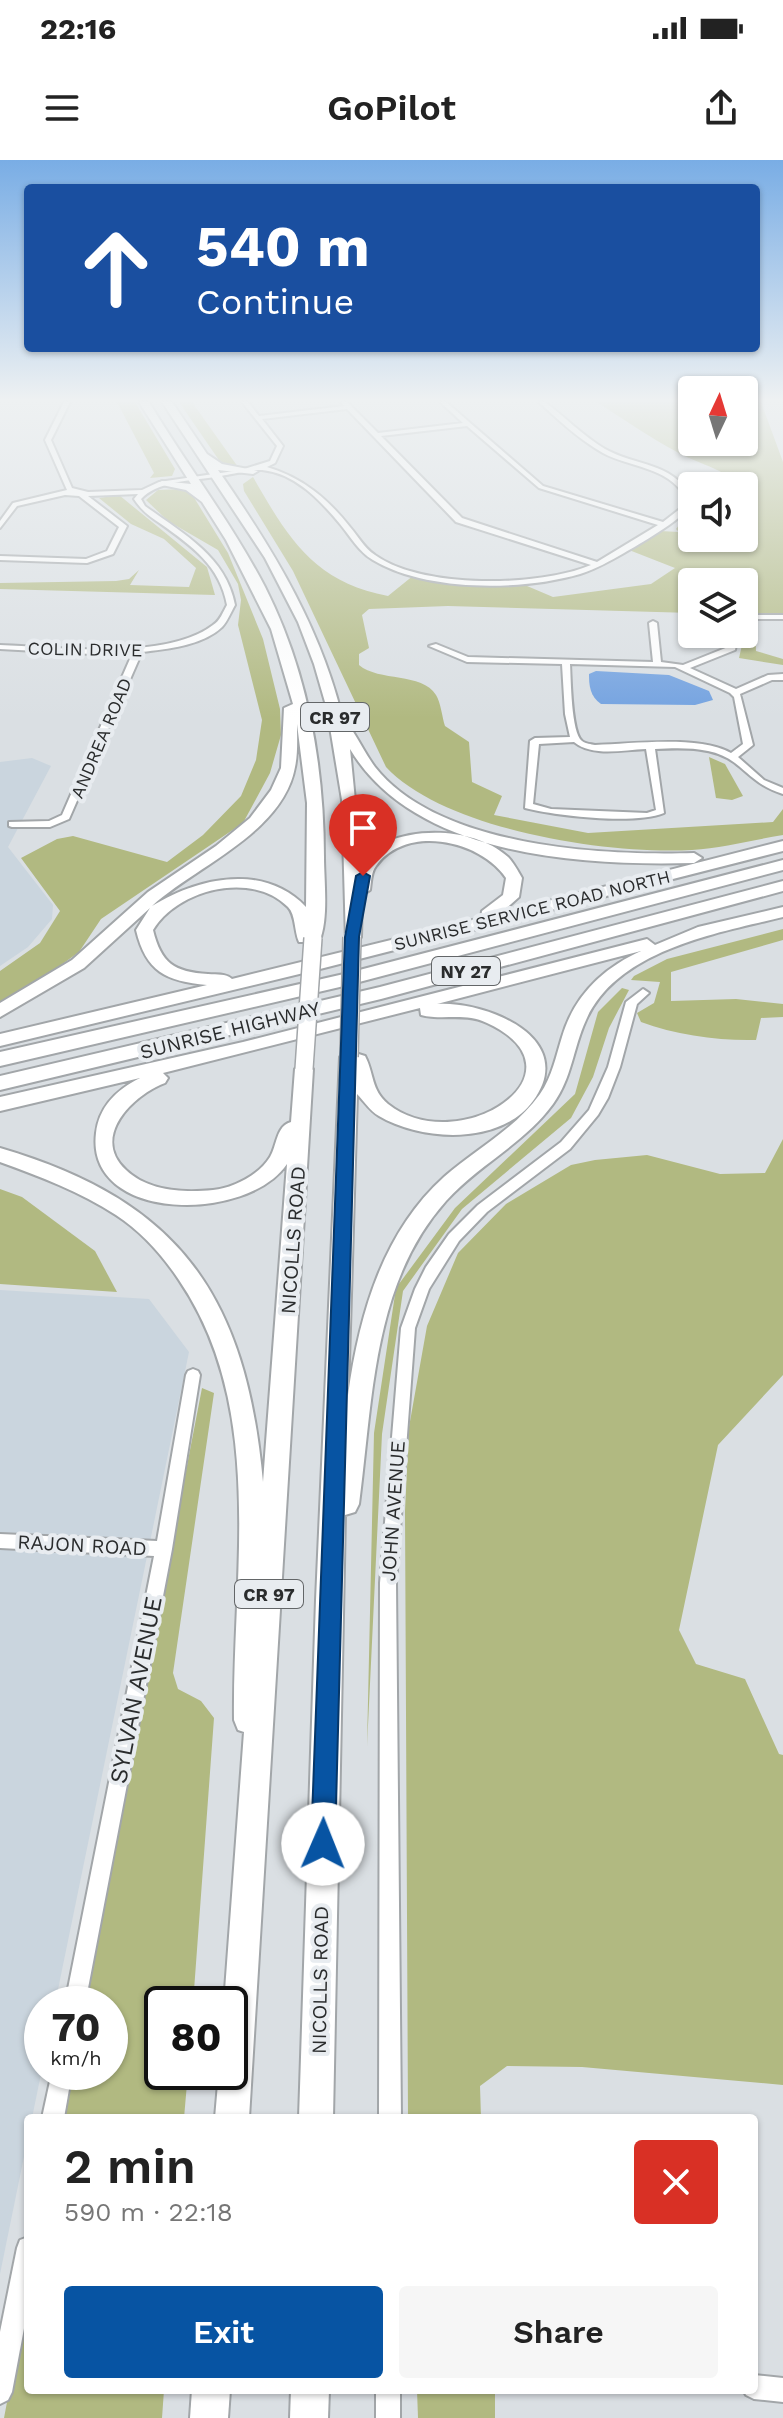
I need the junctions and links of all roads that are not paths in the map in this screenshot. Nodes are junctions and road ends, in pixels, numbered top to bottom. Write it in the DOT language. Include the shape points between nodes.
graph roads {
  1 [pos="13,507"];
  2 [pos="100,507"];
  3 [pos="142,507"];
  4 [pos="211,507"];
  5 [pos="237,507"];
  6 [pos="328,507"];
  7 [pos="447,507"];
  8 [pos="608,507"];
  9 [pos="685,507"];
  10 [pos="663,524"];
  11 [pos="0,526"];
  12 [pos="0,558"];
  13 [pos="597,564"];
  14 [pos="758,617"];
  15 [pos="783,617"];
  16 [pos="653,623"];
  17 [pos="433,646"];
  18 [pos="0,647"];
  19 [pos="732,648"];
  20 [pos="138,651"];
  21 [pos="566,662"];
  22 [pos="657,664"];
  23 [pos="291,667"];
  24 [pos="683,668"];
  25 [pos="783,677"];
  26 [pos="735,693"];
  27 [pos="332,702"];
  28 [pos="576,739"];
  29 [pos="650,746"];
  30 [pos="732,757"];
  31 [pos="783,791"];
  32 [pos="12,824"];
  33 [pos="783,846"];
  34 [pos="763,851"];
  35 [pos="783,865"];
  36 [pos="783,886"];
  37 [pos="783,912"];
  38 [pos="353,927"];
  39 [pos="719,928"];
  40 [pos="309,938"];
  41 [pos="410,942"];
  42 [pos="315,970"];
  43 [pos="643,993"];
  44 [pos="0,1011"];
  45 [pos="331,1026"];
  46 [pos="0,1040"];
  47 [pos="243,1048"];
  48 [pos="354,1057"];
  49 [pos="0,1059"];
  50 [pos="304,1069"];
  51 [pos="0,1083"];
  52 [pos="0,1104"];
  53 [pos="0,1155"];
  54 [pos="193,1375"];
  55 [pos="0,1541"];
  56 [pos="164,1549"];
  57 [pos="329,1600"];
  58 [pos="252,1851"];
  59 [pos="79,1986"];
  60 [pos="58,2090"];
  61 [pos="54,2114"];
  62 [pos="232,2114"];
  63 [pos="316,2114"];
  64 [pos="390,2114"];
  65 [pos="24,2269"];
  66 [pos="758,2387"];
  67 [pos="783,2390"];
  68 [pos="0,2392"];
  69 [pos="211,2394"];
  70 [pos="310,2394"];
  71 [pos="388,2394"];
  72 [pos="209,2418"];
  73 [pos="309,2418"];
  74 [pos="388,2418"];
  1 -- 11 [label="street"];
  2 -- 12 [label="street" via="123,526 110,552 87,561"];
  3 -- 20 [label="street, COLIN DRIVE" via="218,569 231,605 210,632"];
  4 -- 23 [label="highway, CR 97" via="260,589"];
  5 -- 27 [label="highway, CR 97" via="294,598"];
  6 -- 13 [label="street" via="367,553 435,578 519,581 559,577"];
  7 -- 13 [label="street" via="459,520"];
  8 -- 10 [label="street"];
  9 -- 10 [label="street"];
  10 -- 13 [label="street"];
  14 -- 15 [label="street"];
  16 -- 22 [label="street"];
  17 -- 21 [label="street" via="467,659"];
  18 -- 20 [label="street, COLIN DRIVE"];
  19 -- 24 [label="street"];
  20 -- 32 [label="street, ANDREA ROAD" via="66,817 50,824"];
  21 -- 22 [label="street"];
  21 -- 28 [label="street"];
  22 -- 24 [label="street"];
  23 -- 40 [label="highway, CR 97" via="314,779 317,853"];
  23 -- 44 [label="highway" via="290,757 264,811 222,849 146,901 78,964"];
  24 -- 26 [label="street"];
  25 -- 26 [label="street"];
  26 -- 30 [label="street" via="748,745"];
  27 -- 34 [label="highway" via="358,755 383,783 423,810 475,832 535,849 604,859 672,860"];
  27 -- 38 [label="highway, CR 97" via="350,805"];
  28 -- 29 [label="street" via="594,748"];
  28 -- 29 [label="street" via="535,741 528,806 565,813 648,816 661,811"];
  29 -- 30 [label="street" via="719,750"];
  30 -- 31 [label="street" via="761,782"];
  33 -- 34 [label="highway, SUNRISE SERVICE ROAD NORTH"];
  34 -- 41 [label="highway, SUNRISE SERVICE ROAD NORTH"];
  35 -- 49 [label="highway, SUNRISE HIGHWAY / NY 27" via="329,984"];
  36 -- 51 [label="highway, SUNRISE HIGHWAY / NY 27" via="326,1007"];
  37 -- 39 [label="highway"];
  38 -- 41 [label="highway" via="366,866 398,843 428,837 460,839 490,849 509,865 516,884 502,907"];
  38 -- 48 [label="highway, CR 97, bridge"];
  39 -- 45 [label="highway"];
  39 -- 57 [label="highway" via="647,954 605,981 578,1017 548,1098 439,1195 399,1249 368,1337"];
  40 -- 42 [label="highway, NICOLLS ROAD, bridge"];
  40 -- 42 [label="highway" via="305,919 289,898 256,885 228,883 200,887 168,901 153,914 144,936 158,963 199,979"];
  41 -- 42 [label="highway, SUNRISE SERVICE ROAD NORTH"];
  42 -- 46 [label="highway, SUNRISE SERVICE ROAD NORTH"];
  42 -- 50 [label="highway, NICOLLS ROAD / CR 97, bridge"];
  43 -- 64 [label="street, JOHN AVENUE" via="632,1002 606,1090 584,1125 455,1237 416,1297 408,1328 388,1583"];
  45 -- 47 [label="highway"];
  45 -- 48 [label="highway" via="432,1010 472,1011 523,1039 535,1062 535,1076 525,1099 501,1116 471,1126 432,1127 406,1122 375,1104 360,1082"];
  47 -- 50 [label="highway" via="153,1080 122,1099 108,1119 103,1139 118,1174 137,1188 177,1200 206,1199 251,1185 272,1170 288,1146"];
  47 -- 52 [label="highway"];
  48 -- 57 [label="highway, NICOLLS ROAD / CR 97"];
  50 -- 58 [label="highway, NICOLLS ROAD / CR 97"];
  53 -- 58 [label="highway" via="77,1181 141,1224 197,1286 229,1349 252,1505 247,1685"];
  54 -- 56 [label="street, SYLVAN AVENUE"];
  55 -- 56 [label="street, RAJON ROAD"];
  56 -- 59 [label="street, SYLVAN AVENUE"];
  57 -- 63 [label="highway, NICOLLS ROAD / CR 97"];
  58 -- 62 [label="highway, NICOLLS ROAD / CR 97"];
  60 -- 61 [label="street"];
  65 -- 68 [label="street"];
  66 -- 67 [label="street"];
  69 -- 72 [label="highway"];
  70 -- 73 [label="highway"];
  71 -- 74 [label="street"];
}
